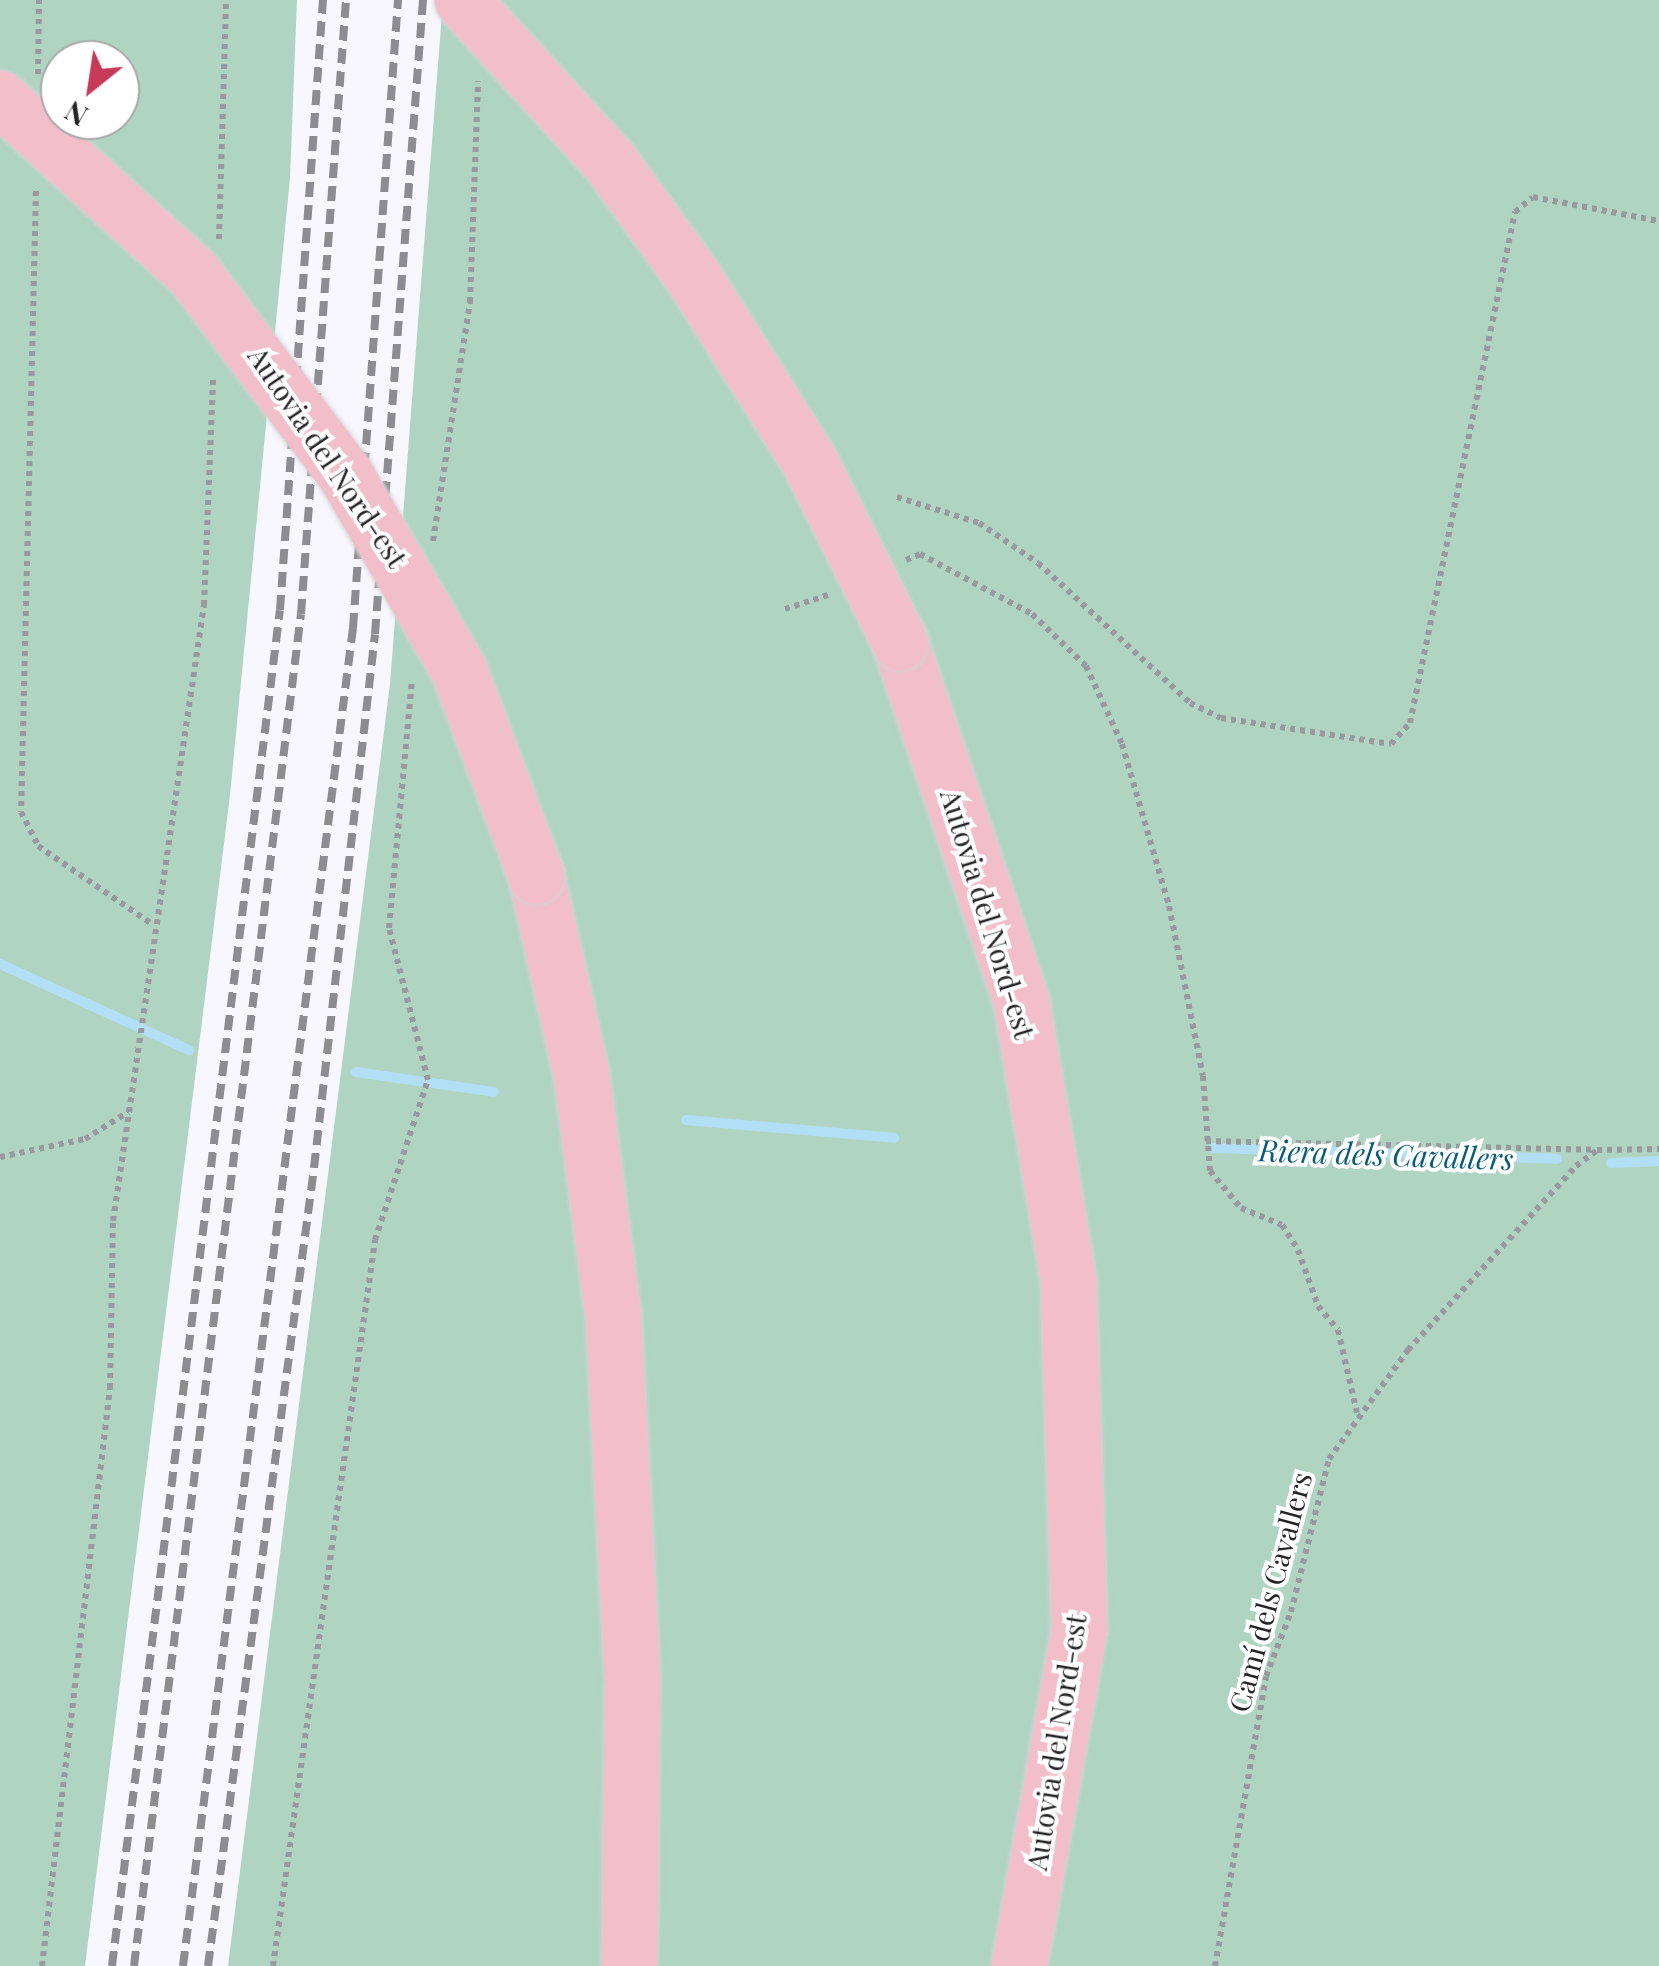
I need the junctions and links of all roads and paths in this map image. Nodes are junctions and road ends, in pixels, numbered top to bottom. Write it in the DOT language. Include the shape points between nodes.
graph roads {
  1 [pos="38,0"];
  2 [pos="226,0"];
  3 [pos="462,0"];
  4 [pos="478,76"];
  5 [pos="19,88"];
  6 [pos="36,176"];
  7 [pos="1659,220"];
  8 [pos="218,258"];
  9 [pos="214,355"];
  10 [pos="897,497"];
  11 [pos="432,549"];
  12 [pos="889,568"];
  13 [pos="842,588"];
  14 [pos="785,609"];
  15 [pos="415,663"];
  16 [pos="153,924"];
  17 [pos="129,1112"];
  18 [pos="1206,1140"];
  19 [pos="1659,1148"];
  20 [pos="1597,1150"];
  21 [pos="0,1157"];
  22 [pos="1357,1413"];
  23 [pos="42,1966"];
  24 [pos="273,1966"];
  25 [pos="629,1966"];
  26 [pos="1018,1966"];
  27 [pos="1214,1966"];
  1 -- 5 [label="path"];
  2 -- 8 [label="path"];
  3 -- 26 [label="highway, Autovia del Nord-est, bridge" via="610,162 695,280 809,461 900,643 1021,1001 1068,1280 1079,1628"];
  4 -- 11 [label="path" via="470,302"];
  5 -- 25 [label="highway, Autovia del Nord-est, bridge" via="193,273 345,474 459,670 536,876 582,1074 614,1316 632,1682"];
  6 -- 16 [label="path" via="21,812 38,846"];
  7 -- 10 [label="path" via="1534,198 1515,212 1410,723 1391,744 1221,718 1190,704 1038,563 979,523"];
  9 -- 16 [label="path" via="204,605"];
  12 -- 18 [label="path" via="920,554 1032,614 1086,666 1122,744 1169,906 1202,1076"];
  13 -- 14 [label="path"];
  15 -- 24 [label="path" via="389,928 428,1080 375,1240"];
  16 -- 17 [label="path"];
  17 -- 21 [label="path" via="85,1138"];
  17 -- 23 [label="path" via="113,1221 110,1388"];
  18 -- 20 [label="path"];
  18 -- 22 [label="path" via="1210,1171 1241,1208 1271,1216 1298,1250 1349,1361"];
  19 -- 20 [label="path"];
  20 -- 22 [label="path, Camí dels Cavallers"];
  22 -- 27 [label="path, Camí dels Cavallers" via="1329,1460 1291,1612 1266,1676"];
}
